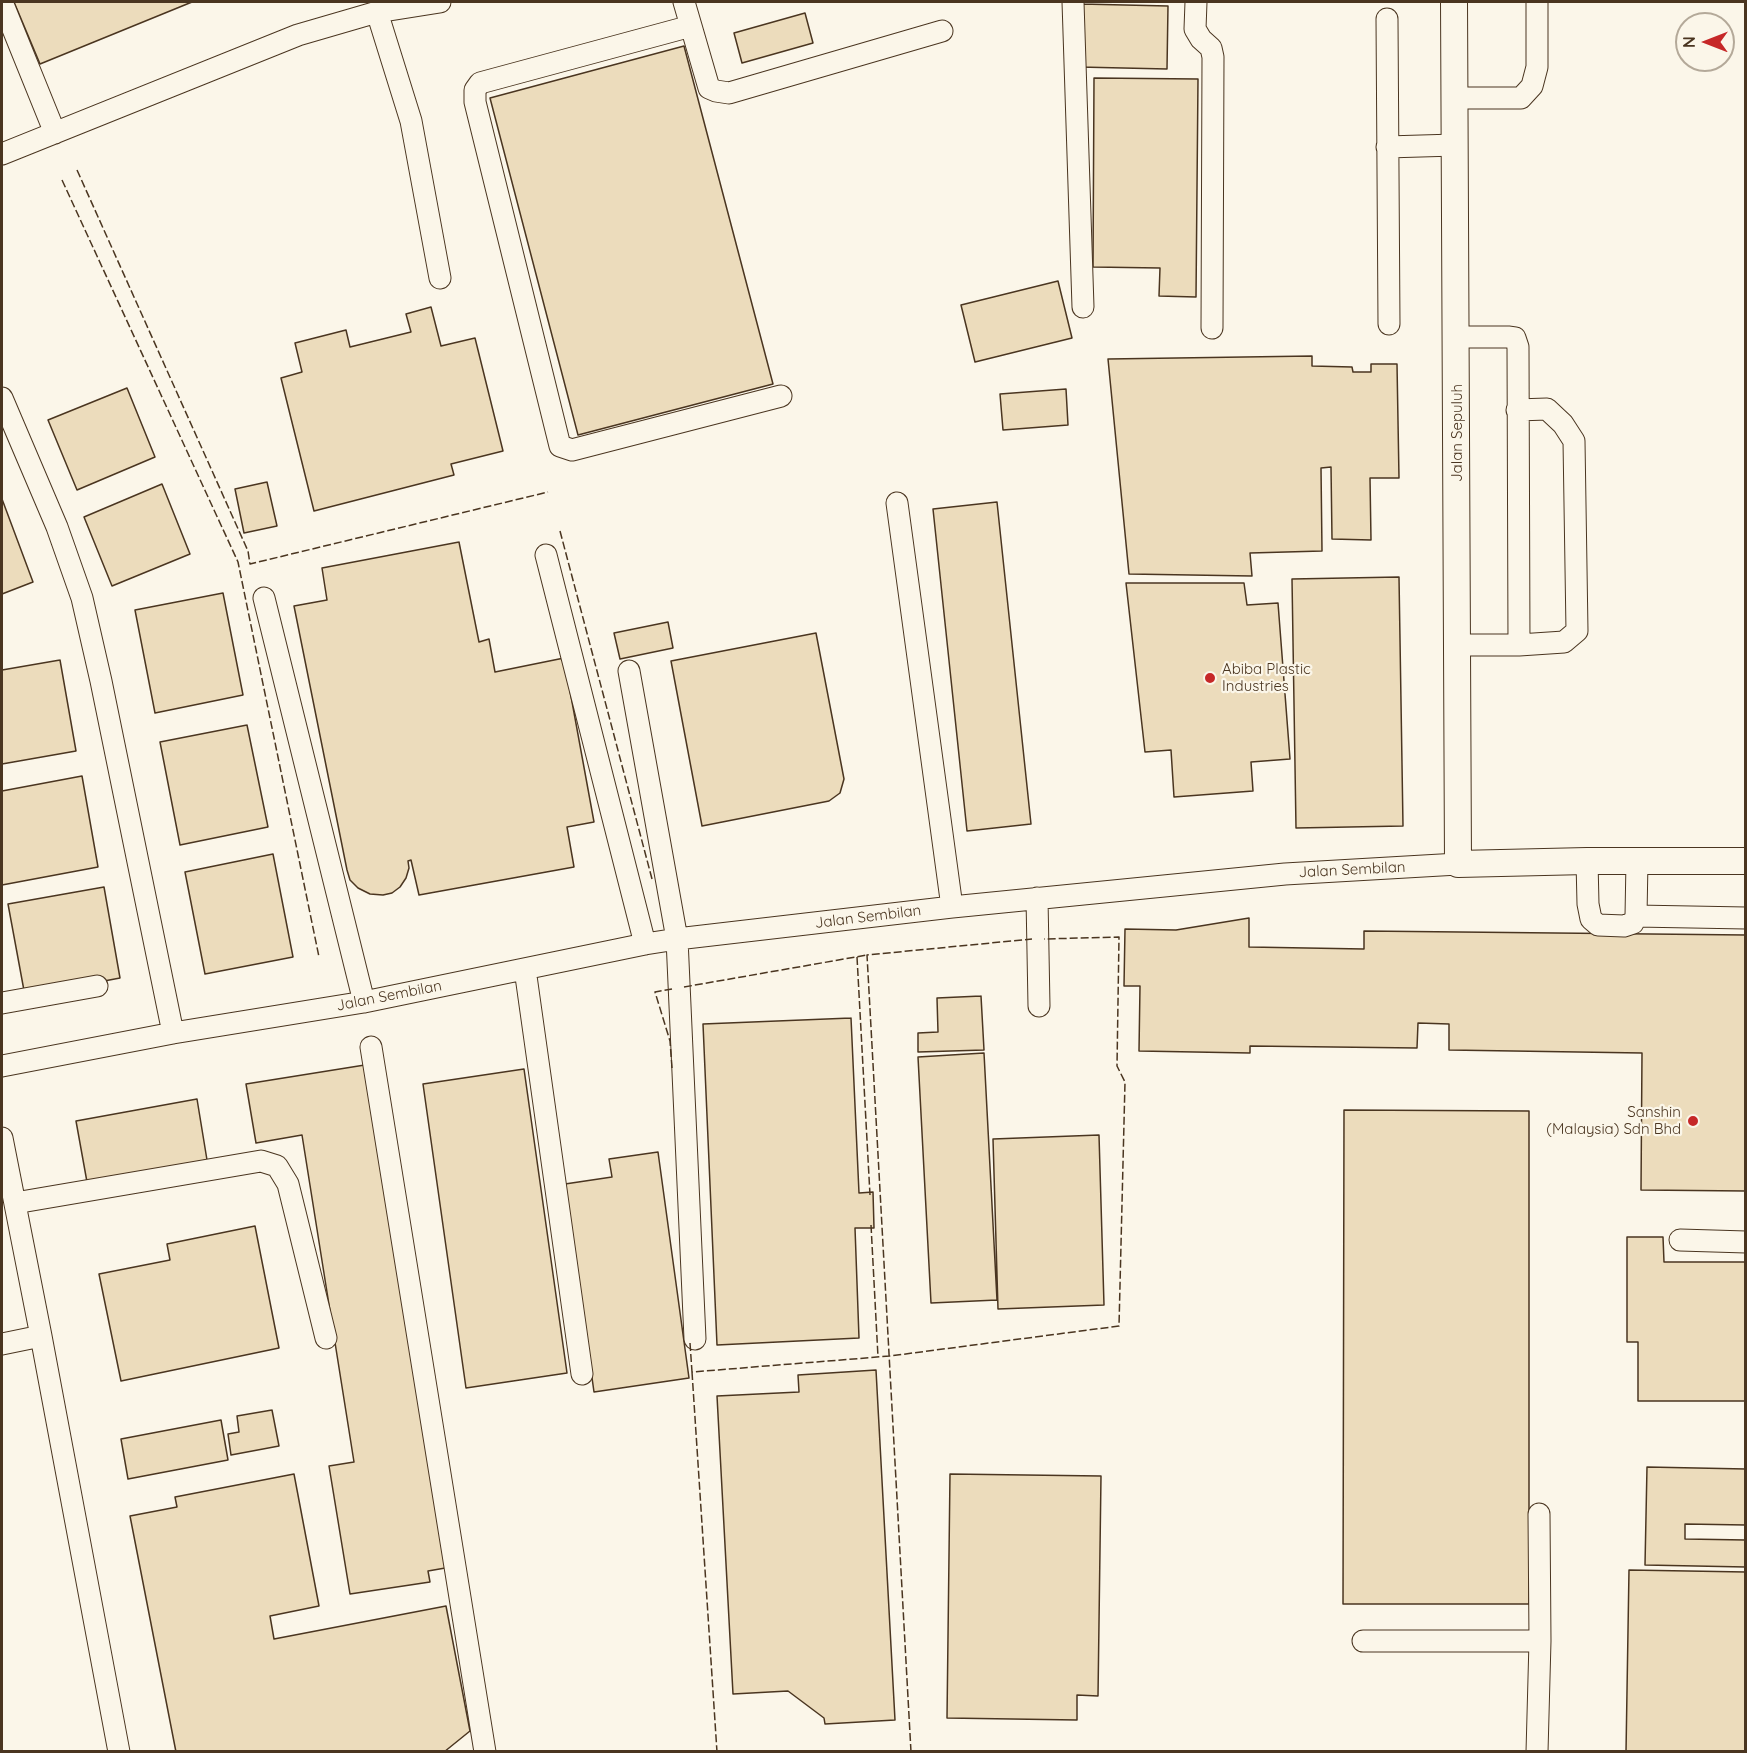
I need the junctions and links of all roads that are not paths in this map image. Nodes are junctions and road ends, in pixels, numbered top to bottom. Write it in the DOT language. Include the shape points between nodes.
graph roads {
  1 [pos="2,2"];
  2 [pos="440,2"];
  3 [pos="684,2"];
  4 [pos="1073,2"];
  5 [pos="1196,2"];
  6 [pos="1454,2"];
  7 [pos="1538,2"];
  8 [pos="377,12"];
  9 [pos="1387,19"];
  10 [pos="691,26"];
  11 [pos="942,31"];
  12 [pos="1455,98"];
  13 [pos="55,133"];
  14 [pos="1455,146"];
  15 [pos="1388,147"];
  16 [pos="2,154"];
  17 [pos="440,278"];
  18 [pos="1083,307"];
  19 [pos="1389,324"];
  20 [pos="1212,328"];
  21 [pos="1457,337"];
  22 [pos="781,396"];
  23 [pos="2,398"];
  24 [pos="1517,410"];
  25 [pos="897,503"];
  26 [pos="546,555"];
  27 [pos="264,598"];
  28 [pos="1458,645"];
  29 [pos="1519,645"];
  30 [pos="629,671"];
  31 [pos="1587,861"];
  32 [pos="1637,861"];
  33 [pos="1746,861"];
  34 [pos="1458,864"];
  35 [pos="1037,898"];
  36 [pos="952,907"];
  37 [pos="1636,916"];
  38 [pos="1746,918"];
  39 [pos="677,939"];
  40 [pos="645,944"];
  41 [pos="525,969"];
  42 [pos="97,986"];
  43 [pos="364,1002"];
  44 [pos="2,1004"];
  45 [pos="1039,1006"];
  46 [pos="173,1033"];
  47 [pos="371,1047"];
  48 [pos="2,1066"];
  49 [pos="2,1138"];
  50 [pos="15,1203"];
  51 [pos="1680,1240"];
  52 [pos="1746,1242"];
  53 [pos="41,1336"];
  54 [pos="326,1338"];
  55 [pos="695,1339"];
  56 [pos="2,1344"];
  57 [pos="582,1374"];
  58 [pos="1539,1514"];
  59 [pos="1363,1641"];
  60 [pos="1540,1641"];
  61 [pos="119,1752"];
  62 [pos="484,1752"];
  63 [pos="1537,1752"];
  1 -- 13 [label="street"];
  2 -- 8 [label="street"];
  3 -- 10 [label="street"];
  4 -- 18 [label="street"];
  5 -- 20 [label="street" via="1195,29 1211,48 1213,57"];
  6 -- 12 [label="main road, Jalan Sepuluh"];
  7 -- 12 [label="street" via="1538,67 1532,86 1521,98"];
  8 -- 13 [label="street" via="298,35"];
  8 -- 17 [label="street" via="411,121"];
  9 -- 15 [label="street"];
  10 -- 11 [label="street" via="709,88 729,93"];
  10 -- 22 [label="street" via="480,82 474,102 560,446 572,450"];
  12 -- 14 [label="main road, Jalan Sepuluh"];
  13 -- 16 [label="street"];
  14 -- 15 [label="street"];
  14 -- 21 [label="main road, Jalan Sepuluh"];
  15 -- 19 [label="street"];
  21 -- 24 [label="street" via="1515,338"];
  21 -- 28 [label="main road, Jalan Sepuluh"];
  23 -- 46 [label="street" via="57,527 82,598"];
  24 -- 29 [label="street"];
  24 -- 29 [label="street" via="1547,409 1574,441 1577,631 1564,642"];
  25 -- 36 [label="street"];
  26 -- 40 [label="street"];
  27 -- 43 [label="street"];
  28 -- 29 [label="street"];
  28 -- 34 [label="main road, Jalan Sepuluh"];
  30 -- 39 [label="street"];
  31 -- 32 [label="main road, Jalan Sembilan"];
  31 -- 34 [label="main road, Jalan Sembilan"];
  31 -- 37 [label="street" via="1591,919 1598,926 1624,926 1633,923"];
  32 -- 33 [label="main road, Jalan Sembilan"];
  32 -- 37 [label="street"];
  34 -- 35 [label="street, Jalan Sembilan" via="1285,874"];
  35 -- 36 [label="street, Jalan Sembilan"];
  35 -- 45 [label="street"];
  36 -- 39 [label="street, Jalan Sembilan"];
  37 -- 38 [label="street"];
  39 -- 40 [label="street, Jalan Sembilan"];
  39 -- 55 [label="street"];
  40 -- 41 [label="street, Jalan Sembilan"];
  41 -- 43 [label="street, Jalan Sembilan"];
  41 -- 57 [label="street"];
  42 -- 44 [label="street"];
  43 -- 46 [label="street, Jalan Sembilan"];
  46 -- 48 [label="street, Jalan Sembilan"];
  47 -- 62 [label="street"];
  49 -- 50 [label="street"];
  50 -- 53 [label="street"];
  50 -- 54 [label="street" via="261,1161 277,1166 288,1184"];
  51 -- 52 [label="street"];
  53 -- 56 [label="street"];
  53 -- 61 [label="street"];
  58 -- 60 [label="street"];
  59 -- 60 [label="street"];
  60 -- 63 [label="street"];
}
